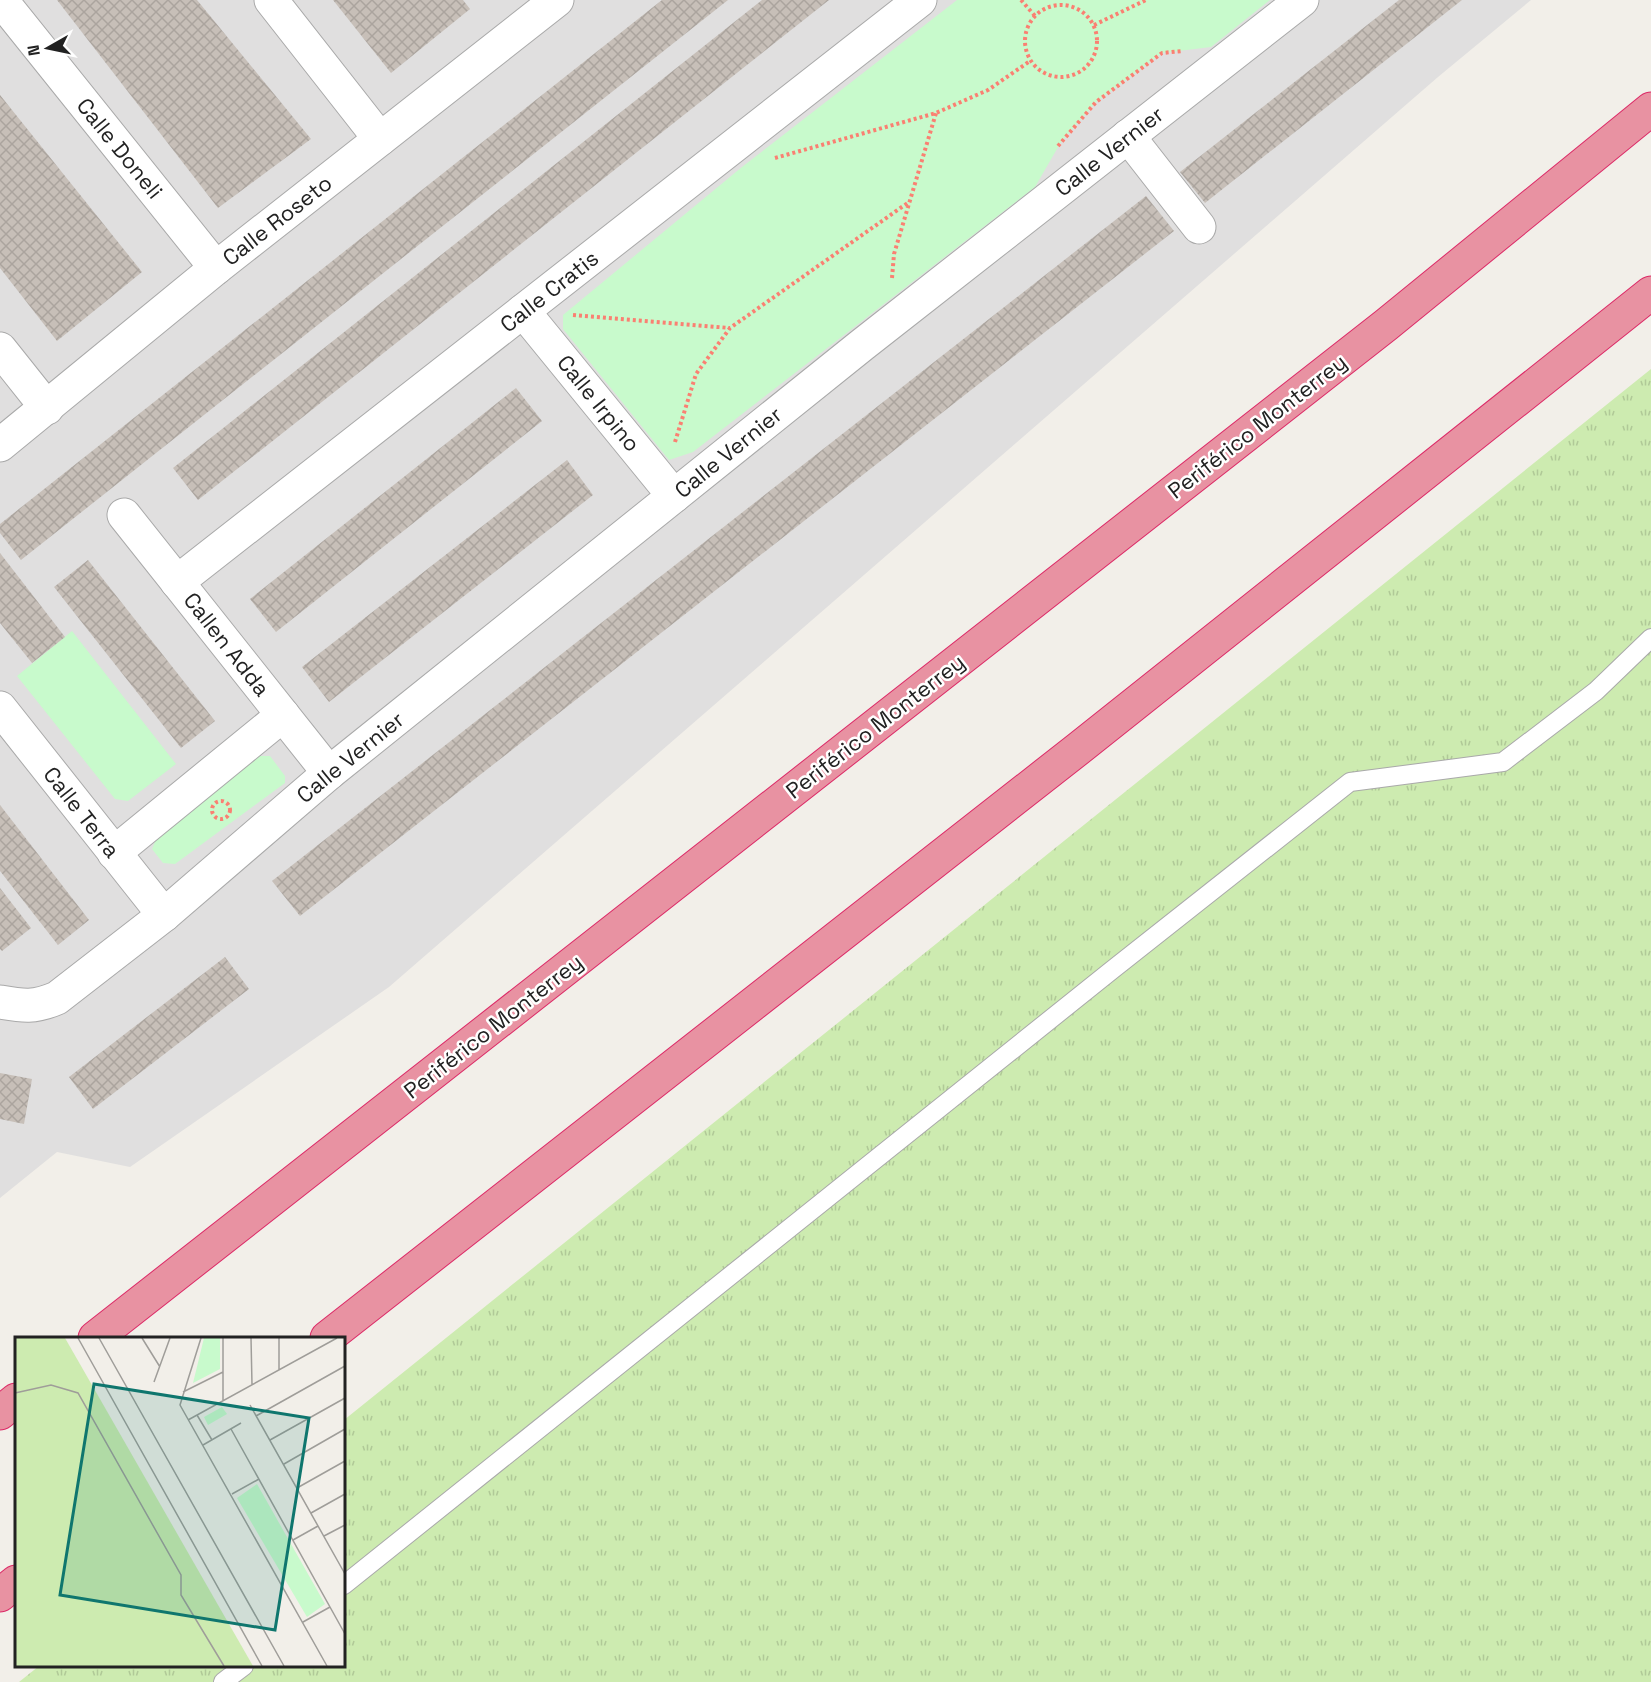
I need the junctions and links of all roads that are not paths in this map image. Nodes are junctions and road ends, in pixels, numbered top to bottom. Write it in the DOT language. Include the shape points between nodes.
graph roads {
  1 [pos="1,0"];
  2 [pos="271,0"];
  3 [pos="920,0"];
  4 [pos="1302,0"];
  5 [pos="550,2"];
  6 [pos="1651,109"];
  7 [pos="1128,136"];
  8 [pos="380,139"];
  9 [pos="1199,227"];
  10 [pos="216,268"];
  11 [pos="1651,293"];
  12 [pos="523,311"];
  13 [pos="0,349"];
  14 [pos="46,408"];
  15 [pos="0,445"];
  16 [pos="674,496"];
  17 [pos="124,515"];
  18 [pos="177,582"];
  19 [pos="1651,638"];
  20 [pos="0,708"];
  21 [pos="283,715"];
  22 [pos="329,773"];
  23 [pos="114,853"];
  24 [pos="164,915"];
  25 [pos="0,1002"];
  26 [pos="96,1337"];
  27 [pos="328,1337"];
  28 [pos="15,1401"];
  29 [pos="0,1413"];
  30 [pos="15,1583"];
  31 [pos="345,1585"];
  32 [pos="0,1595"];
  33 [pos="242,1667"];
  34 [pos="223,1682"];
  1 -- 10 [label="street, Calle Doneli"];
  2 -- 8 [label="street"];
  3 -- 12 [label="street, Calle Cratis"];
  4 -- 7 [label="street, Calle Vernier"];
  5 -- 8 [label="street, Calle Roseto"];
  6 -- 26 [label="highway, Periférico Monterrey" via="1377,333"];
  7 -- 9 [label="street"];
  7 -- 16 [label="street, Calle Vernier"];
  8 -- 10 [label="street, Calle Roseto"];
  10 -- 14 [label="street, Calle Roseto"];
  11 -- 27 [label="highway"];
  12 -- 16 [label="street, Calle Irpino"];
  12 -- 18 [label="street, Calle Cratis"];
  13 -- 14 [label="street"];
  14 -- 15 [label="street, Calle Roseto"];
  16 -- 22 [label="street, Calle Vernier"];
  17 -- 18 [label="street, Callen Adda"];
  18 -- 21 [label="street, Callen Adda"];
  19 -- 31 [label="lane" via="1596,691 1503,762 1350,782"];
  20 -- 23 [label="street, Calle Terra"];
  21 -- 22 [label="street, Callen Adda"];
  21 -- 23 [label="street"];
  22 -- 24 [label="street, Calle Vernier"];
  23 -- 24 [label="street, Calle Terra"];
  24 -- 25 [label="street, Calle Vernier" via="57,998 40,1005"];
  28 -- 29 [label="highway"];
  30 -- 32 [label="highway"];
  33 -- 34 [label="lane"];
}
